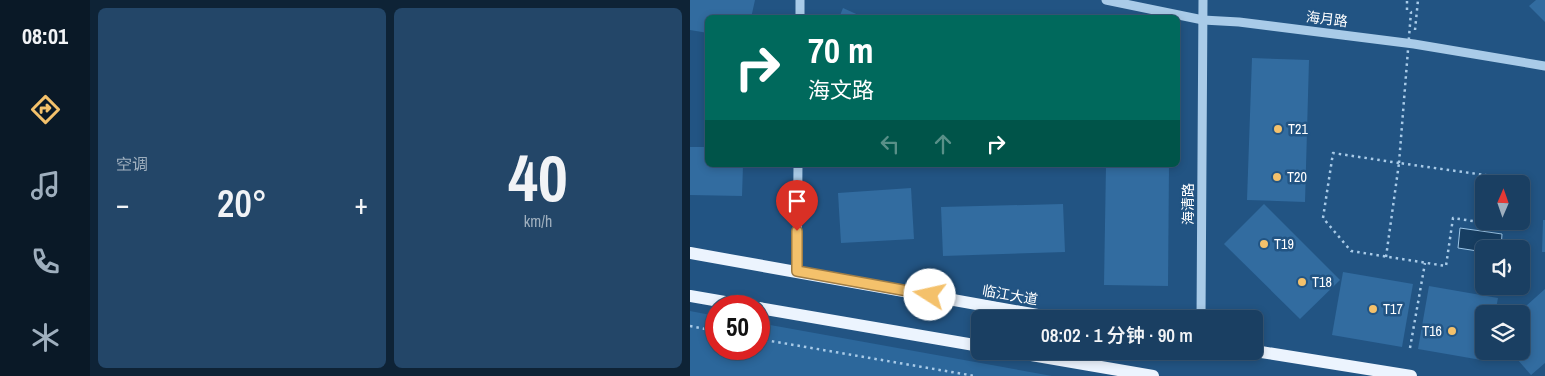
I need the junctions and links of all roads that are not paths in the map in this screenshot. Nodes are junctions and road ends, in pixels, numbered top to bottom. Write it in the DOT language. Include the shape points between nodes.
graph roads {
  1 [pos="800,0"];
  2 [pos="1106,0"];
  3 [pos="1203,0"];
  4 [pos="800,15"];
  5 [pos="1179,15"];
  6 [pos="1180,15"];
  7 [pos="1203,20"];
  8 [pos="1545,66"];
  9 [pos="798,167"];
  10 [pos="690,253"];
  11 [pos="797,271"];
  12 [pos="690,296"];
  13 [pos="705,299"];
  14 [pos="770,310"];
  15 [pos="1011,310"];
  16 [pos="1201,310"];
  17 [pos="971,344"];
  18 [pos="1263,351"];
  19 [pos="1060,360"];
  20 [pos="1153,376"];
  21 [pos="1411,376"];
  1 -- 4 [label="street"];
  2 -- 5 [label="street, 海月路"];
  3 -- 7 [label="street, 海清路"];
  6 -- 7 [label="street, 海月路"];
  7 -- 8 [label="street, 海月路" via="1414,44"];
  7 -- 16 [label="street, 海清路"];
  9 -- 11 [label="street"];
  10 -- 11 [label="main road, 临江大道"];
  11 -- 15 [label="main road, 临江大道"];
  12 -- 13 [label="main road"];
  14 -- 17 [label="main road"];
  18 -- 21 [label="main road"];
  19 -- 20 [label="main road"];
}
